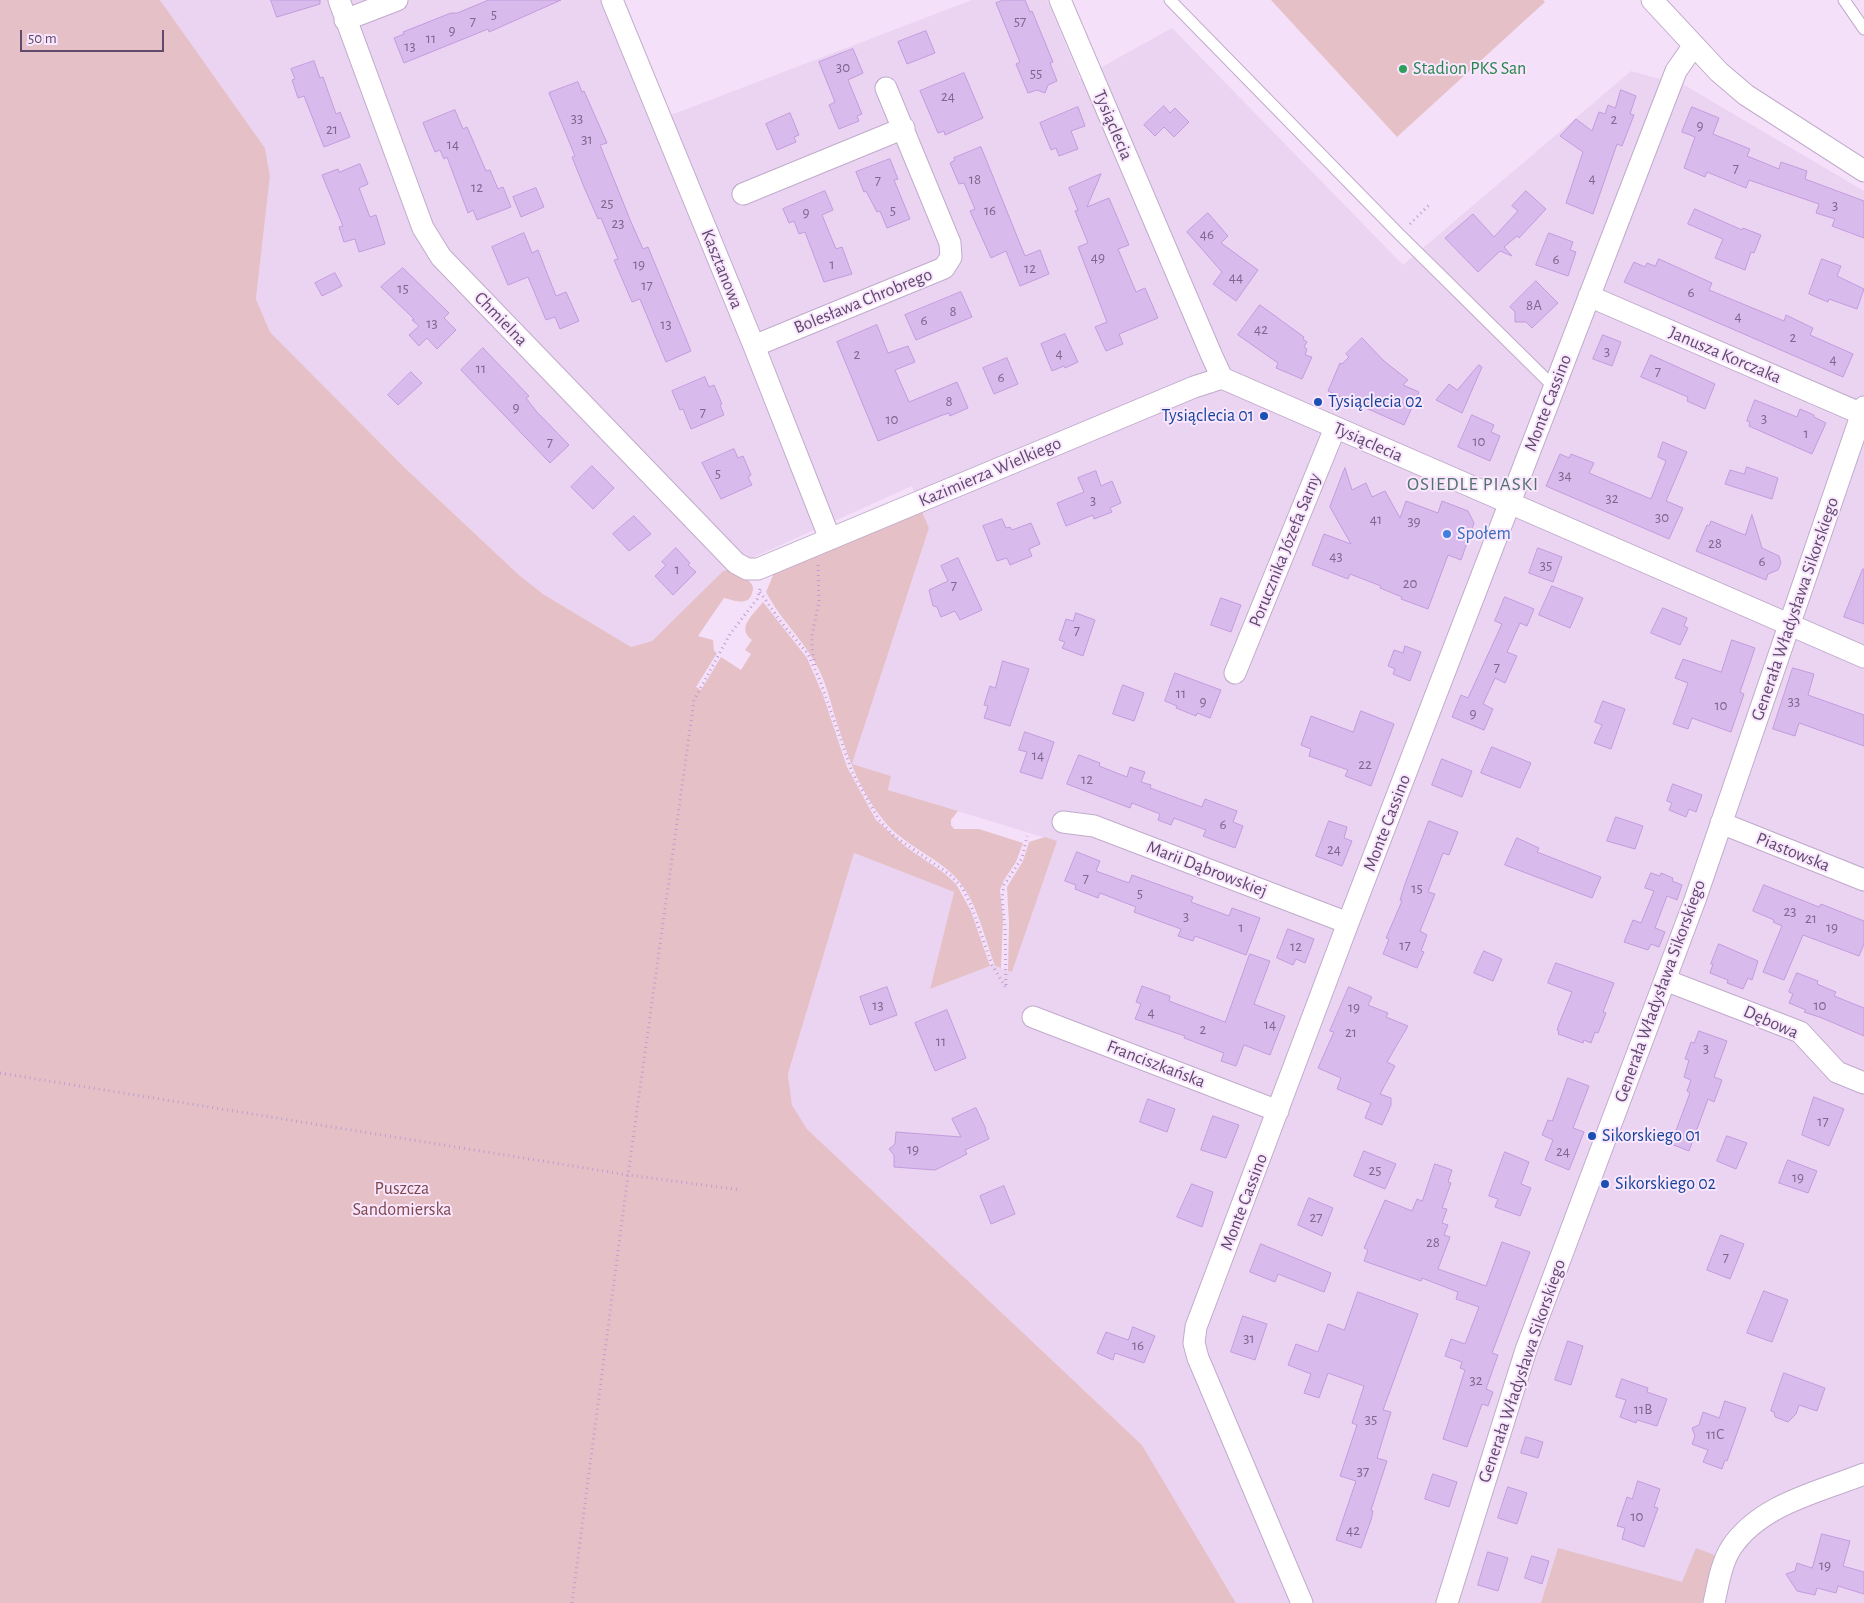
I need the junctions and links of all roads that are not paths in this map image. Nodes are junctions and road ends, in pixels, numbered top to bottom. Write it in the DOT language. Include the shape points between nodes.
graph roads {
  1 [pos="397,0"];
  2 [pos="612,0"];
  3 [pos="1060,0"];
  4 [pos="1170,0"];
  5 [pos="1652,0"];
  6 [pos="1844,0"];
  7 [pos="342,10"];
  8 [pos="1864,29"];
  9 [pos="1694,45"];
  10 [pos="886,88"];
  11 [pos="904,128"];
  12 [pos="1864,171"];
  13 [pos="743,194"];
  14 [pos="1589,296"];
  15 [pos="754,346"];
  16 [pos="1222,378"];
  17 [pos="1554,386"];
  18 [pos="1863,410"];
  19 [pos="1335,428"];
  20 [pos="1509,503"];
  21 [pos="825,541"];
  22 [pos="758,569"];
  23 [pos="1790,624"];
  24 [pos="1864,657"];
  25 [pos="1235,673"];
  26 [pos="1064,822"];
  27 [pos="1721,824"];
  28 [pos="1864,880"];
  29 [pos="1348,923"];
  30 [pos="1665,980"];
  31 [pos="1033,1017"];
  32 [pos="1864,1083"];
  33 [pos="1278,1111"];
  34 [pos="1864,1474"];
  35 [pos="1302,1603"];
  36 [pos="1447,1603"];
  37 [pos="1714,1603"];
  1 -- 7 [label="street"];
  2 -- 15 [label="street, Kasztanowa"];
  3 -- 16 [label="street, Tysiąclecia"];
  4 -- 17 [label="lane" via="1399,234"];
  5 -- 9 [label="street"];
  6 -- 8 [label="lane"];
  7 -- 22 [label="street, Chmielna" via="423,228 441,257 736,563 747,569"];
  9 -- 12 [label="street" via="1746,96"];
  9 -- 14 [label="street, Monte Cassino" via="1676,71"];
  10 -- 11 [label="street, Bolesława Chrobrego"];
  11 -- 13 [label="street"];
  11 -- 15 [label="street, Bolesława Chrobrego" via="950,243 951,257 944,268"];
  14 -- 17 [label="street, Monte Cassino"];
  14 -- 18 [label="street, Janusza Korczaka"];
  15 -- 21 [label="street, Kasztanowa"];
  16 -- 19 [label="street, Tysiąclecia"];
  16 -- 21 [label="street, Kazimierza Wielkiego"];
  17 -- 20 [label="street, Monte Cassino"];
  18 -- 23 [label="street, Generała Władysława Sikorskiego"];
  19 -- 20 [label="street, Tysiąclecia"];
  19 -- 25 [label="street, Porucznika Józefa Sarny"];
  20 -- 23 [label="street, Tysiąclecia"];
  20 -- 29 [label="street, Monte Cassino"];
  21 -- 22 [label="street, Kazimierza Wielkiego"];
  23 -- 24 [label="street, Tysiąclecia"];
  23 -- 27 [label="street, Generała Władysława Sikorskiego"];
  26 -- 29 [label="street, Marii Dąbrowskiej" via="1094,826"];
  27 -- 28 [label="street, Piastowska"];
  27 -- 30 [label="street, Generała Władysława Sikorskiego"];
  29 -- 33 [label="street, Monte Cassino"];
  30 -- 32 [label="street, Dębowa" via="1800,1032 1837,1072"];
  30 -- 36 [label="street, Generała Władysława Sikorskiego" via="1526,1350"];
  31 -- 33 [label="street, Franciszkańska"];
  33 -- 35 [label="street, Monte Cassino" via="1196,1327 1194,1343"];
  34 -- 37 [label="street" via="1784,1505 1755,1522 1731,1548 1720,1572"];
}
